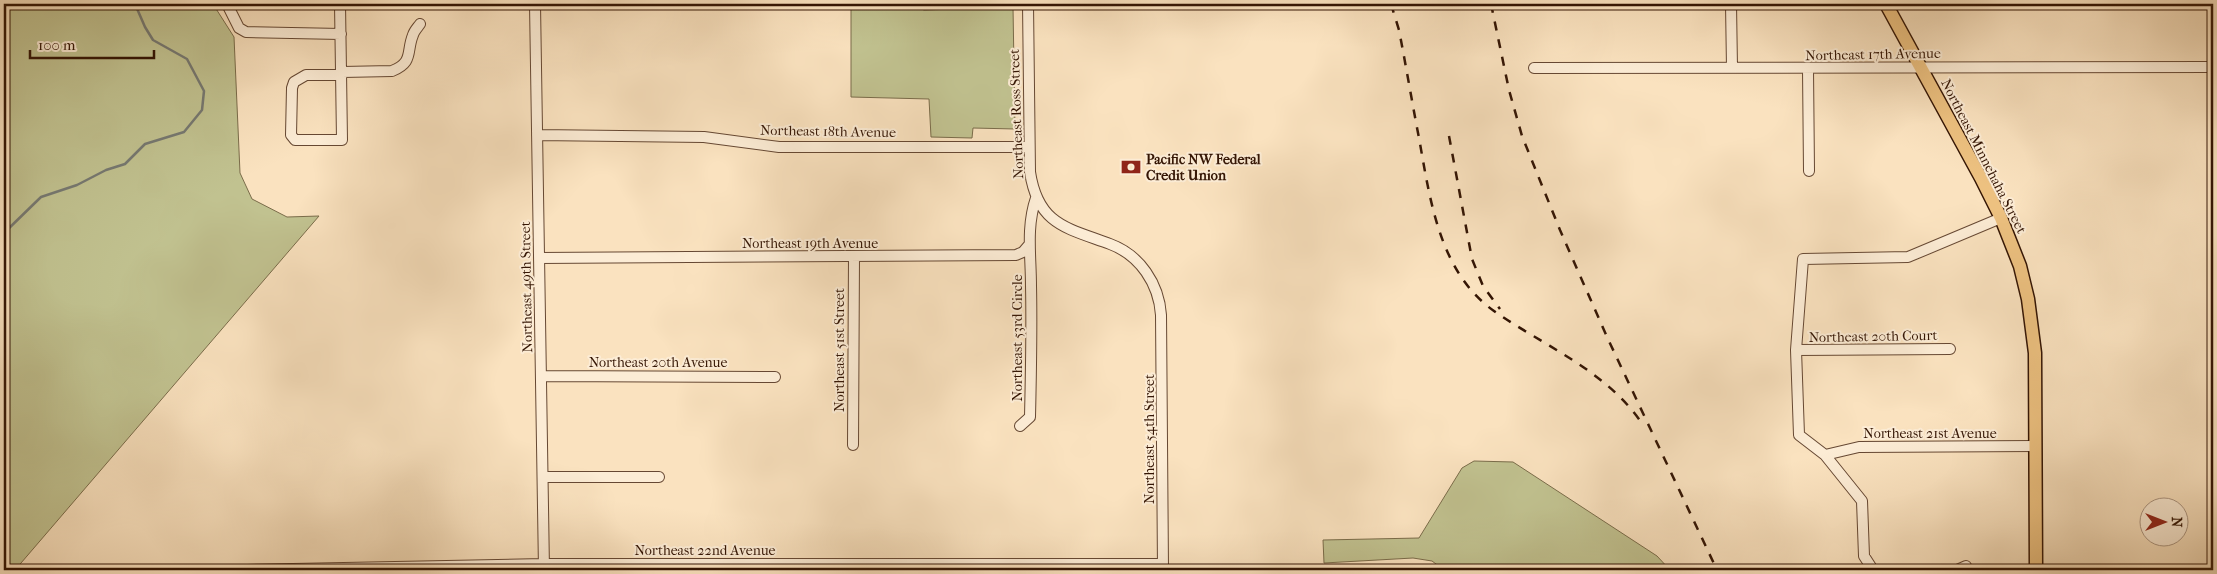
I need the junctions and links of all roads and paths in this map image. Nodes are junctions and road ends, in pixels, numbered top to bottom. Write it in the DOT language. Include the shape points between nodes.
graph roads {
  1 [pos="227,4"];
  2 [pos="340,4"];
  3 [pos="535,4"];
  4 [pos="1028,4"];
  5 [pos="1731,4"];
  6 [pos="1886,4"];
  7 [pos="420,24"];
  8 [pos="341,34"];
  9 [pos="1921,67"];
  10 [pos="2213,67"];
  11 [pos="1534,68"];
  12 [pos="1732,68"];
  13 [pos="1808,69"];
  14 [pos="342,74"];
  15 [pos="537,135"];
  16 [pos="1029,147"];
  17 [pos="1809,171"];
  18 [pos="1036,198"];
  19 [pos="2001,218"];
  20 [pos="1029,245"];
  21 [pos="854,256"];
  22 [pos="540,258"];
  23 [pos="1161,307"];
  24 [pos="1950,349"];
  25 [pos="1796,350"];
  26 [pos="542,376"];
  27 [pos="775,377"];
  28 [pos="1020,426"];
  29 [pos="853,445"];
  30 [pos="2036,446"];
  31 [pos="1826,455"];
  32 [pos="543,477"];
  33 [pos="659,477"];
  34 [pos="544,567"];
  35 [pos="651,567"];
  36 [pos="748,567"];
  37 [pos="857,567"];
  38 [pos="975,567"];
  39 [pos="1163,567"];
  40 [pos="246,570"];
  41 [pos="1873,570"];
  42 [pos="2036,570"];
  1 -- 8 [label="street" via="239,28 246,32"];
  2 -- 8 [label="street"];
  3 -- 15 [label="street, Northeast 49th Street"];
  4 -- 16 [label="street, Northeast Ross Street"];
  5 -- 12 [label="street"];
  6 -- 9 [label="main road, Northeast Minnehaha Street"];
  7 -- 14 [label="street" via="413,35 408,59 397,69"];
  8 -- 14 [label="street"];
  9 -- 10 [label="street, Northeast 17th Avenue"];
  9 -- 13 [label="street, Northeast 17th Avenue"];
  9 -- 19 [label="main road, Northeast Minnehaha Street"];
  11 -- 12 [label="street, Northeast 17th Avenue"];
  12 -- 13 [label="street, Northeast 17th Avenue"];
  13 -- 17 [label="street"];
  14 -- 14 [label="street" via="306,76 294,82 291,135 295,140 342,140"];
  15 -- 16 [label="street, Northeast 18th Avenue" via="704,137 779,147"];
  15 -- 22 [label="street, Northeast 49th Street"];
  16 -- 18 [label="street, Northeast Ross Street"];
  18 -- 20 [label="street" via="1031,212"];
  18 -- 23 [label="street, Northeast Ross Street" via="1059,224 1111,244 1131,257 1154,284"];
  19 -- 25 [label="street" via="1908,257 1803,259"];
  19 -- 30 [label="main road, Northeast Minnehaha Street" via="2020,266 2034,334"];
  20 -- 21 [label="street, Northeast 19th Avenue" via="1016,255"];
  20 -- 28 [label="street, Northeast 53rd Circle" via="1030,418"];
  21 -- 22 [label="street, Northeast 19th Avenue"];
  21 -- 29 [label="street, Northeast 51st Street"];
  22 -- 26 [label="street, Northeast 49th Street"];
  23 -- 39 [label="street, Northeast 54th Street"];
  24 -- 25 [label="street, Northeast 20th Court"];
  25 -- 31 [label="street" via="1799,435"];
  26 -- 27 [label="street, Northeast 20th Avenue"];
  26 -- 32 [label="street, Northeast 49th Street"];
  30 -- 31 [label="street, Northeast 21st Avenue" via="1859,447"];
  30 -- 42 [label="main road, Northeast Minnehaha Street"];
  31 -- 41 [label="street" via="1862,501 1864,556"];
  32 -- 33 [label="street"];
  32 -- 34 [label="street, Northeast 49th Street"];
  34 -- 35 [label="street, Northeast 22nd Avenue"];
  34 -- 40 [label="street, Northeast 22nd Avenue"];
  35 -- 36 [label="street, Northeast 22nd Avenue"];
  36 -- 37 [label="street, Northeast 22nd Avenue"];
  37 -- 38 [label="street, Northeast 22nd Avenue"];
  38 -- 39 [label="street, Northeast 22nd Avenue"];
}
